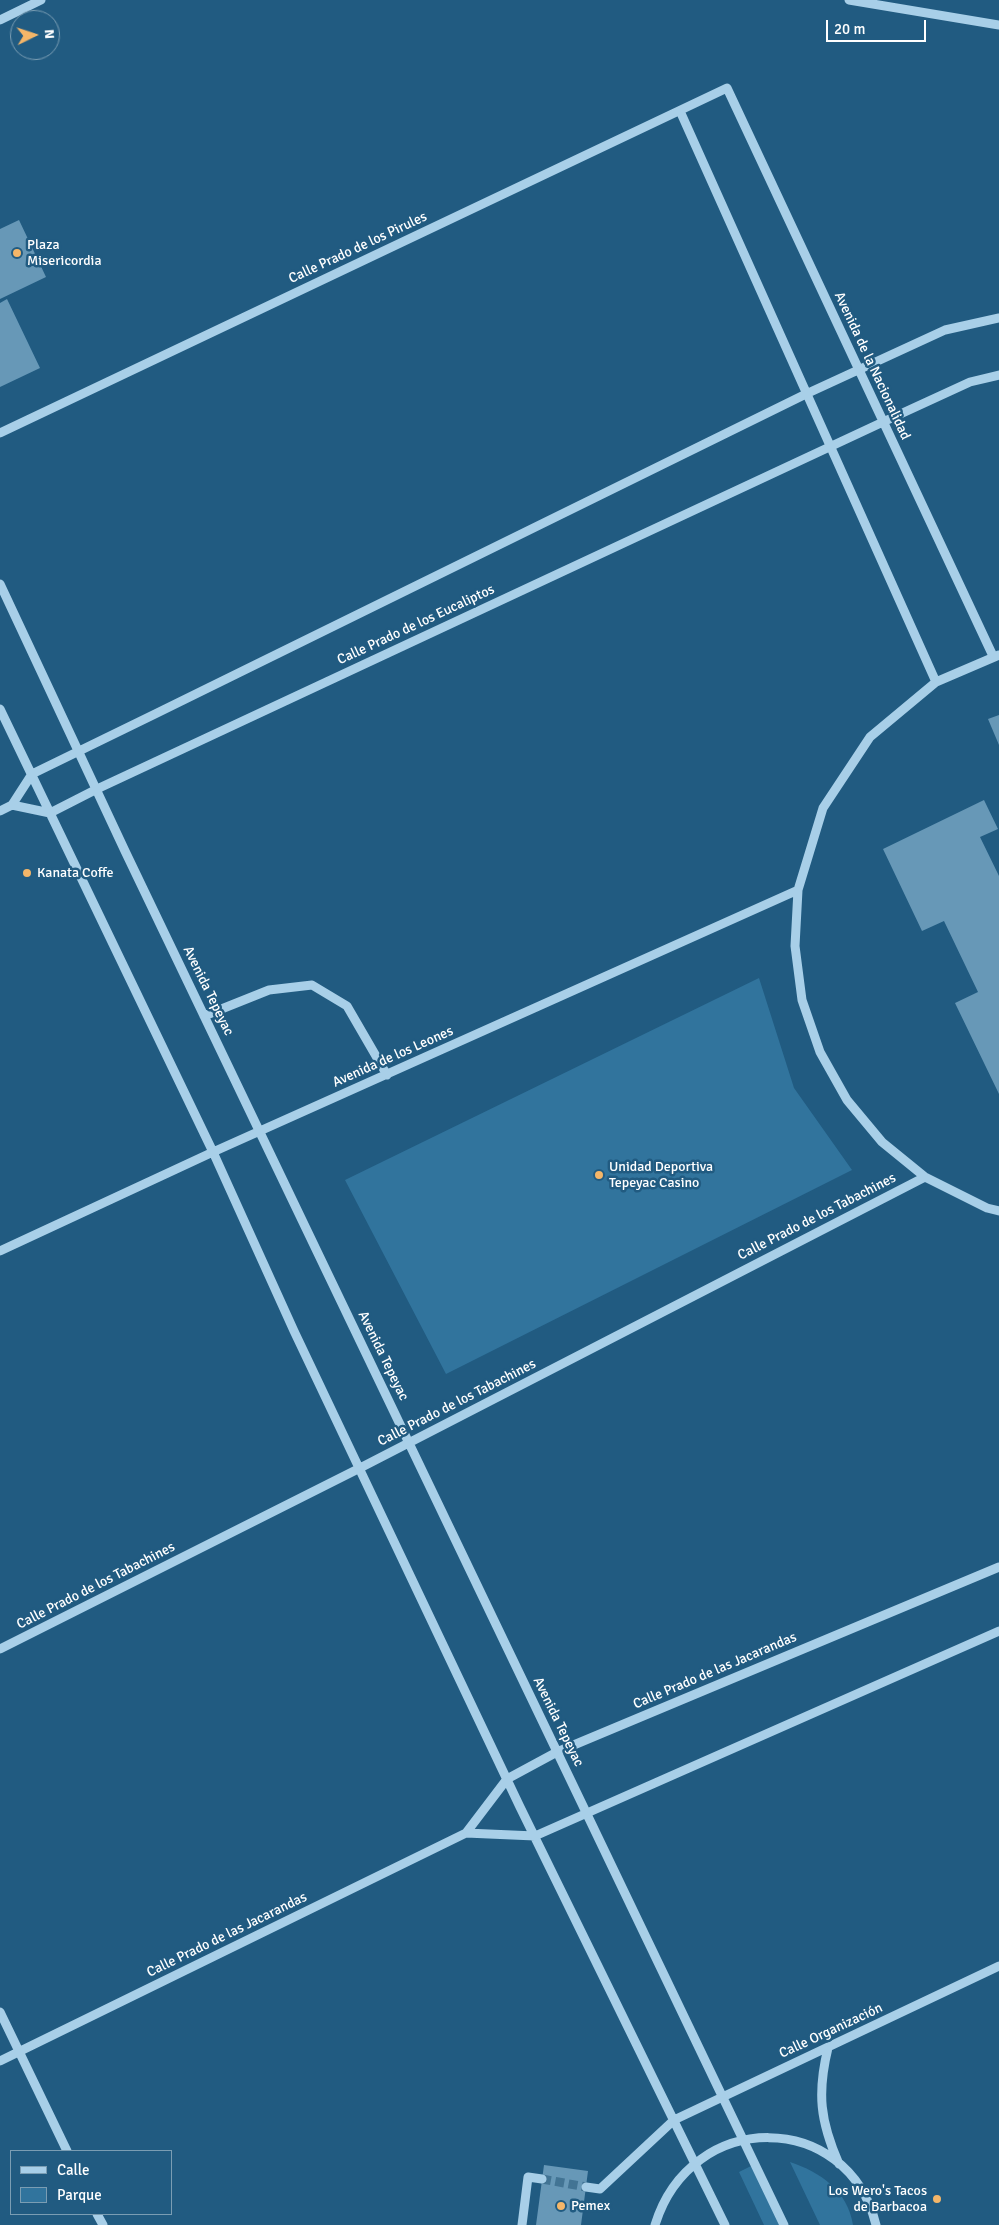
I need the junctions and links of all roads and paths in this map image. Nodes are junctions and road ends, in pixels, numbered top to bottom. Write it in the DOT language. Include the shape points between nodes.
graph roads {
  1 [pos="41,0"];
  2 [pos="849,0"];
  3 [pos="0,20"];
  4 [pos="999,25"];
  5 [pos="727,88"];
  6 [pos="680,111"];
  7 [pos="999,318"];
  8 [pos="858,370"];
  9 [pos="999,375"];
  10 [pos="806,394"];
  11 [pos="883,422"];
  12 [pos="0,433"];
  13 [pos="830,447"];
  14 [pos="0,584"];
  15 [pos="996,655"];
  16 [pos="936,682"];
  17 [pos="0,709"];
  18 [pos="79,751"];
  19 [pos="32,774"];
  20 [pos="97,789"];
  21 [pos="12,805"];
  22 [pos="0,811"];
  23 [pos="50,813"];
  24 [pos="798,890"];
  25 [pos="204,1016"];
  26 [pos="387,1075"];
  27 [pos="260,1132"];
  28 [pos="213,1152"];
  29 [pos="925,1177"];
  30 [pos="999,1211"];
  31 [pos="0,1251"];
  32 [pos="409,1443"];
  33 [pos="360,1468"];
  34 [pos="999,1567"];
  35 [pos="999,1631"];
  36 [pos="0,1649"];
  37 [pos="557,1752"];
  38 [pos="507,1779"];
  39 [pos="587,1814"];
  40 [pos="466,1833"];
  41 [pos="535,1836"];
  42 [pos="999,1966"];
  43 [pos="0,2012"];
  44 [pos="828,2048"];
  45 [pos="19,2052"];
  46 [pos="0,2062"];
  47 [pos="722,2097"];
  48 [pos="674,2120"];
  49 [pos="743,2140"];
  50 [pos="67,2150"];
  51 [pos="695,2162"];
  52 [pos="839,2164"];
  53 [pos="542,2179"];
  54 [pos="586,2187"];
  55 [pos="522,2225"];
  56 [pos="656,2225"];
  57 [pos="725,2225"];
  58 [pos="784,2225"];
  59 [pos="876,2225"];
  1 -- 3 [label="street"];
  2 -- 4 [label="street"];
  5 -- 6 [label="street, Calle Prado de los Pirules"];
  5 -- 8 [label="street, Avenida de la Nacionalidad"];
  6 -- 10 [label="street"];
  6 -- 12 [label="street, Calle Prado de los Pirules"];
  7 -- 8 [label="street" via="944,330"];
  8 -- 10 [label="street"];
  8 -- 11 [label="street, Avenida de la Nacionalidad"];
  9 -- 11 [label="street, Calle Prado de los Eucaliptos" via="970,382"];
  10 -- 13 [label="street"];
  10 -- 18 [label="street"];
  11 -- 13 [label="street, Calle Prado de los Eucaliptos"];
  11 -- 15 [label="street, Avenida de la Nacionalidad"];
  13 -- 16 [label="street"];
  13 -- 20 [label="street, Calle Prado de los Eucaliptos"];
  14 -- 18 [label="street, Avenida Tepeyac"];
  15 -- 16 [label="street"];
  16 -- 24 [label="street" via="870,737 828,800"];
  17 -- 19 [label="street"];
  18 -- 19 [label="street"];
  18 -- 20 [label="street, Avenida Tepeyac"];
  19 -- 21 [label="street"];
  19 -- 23 [label="street"];
  20 -- 23 [label="street, Calle Prado de los Eucaliptos"];
  20 -- 25 [label="street, Avenida Tepeyac"];
  21 -- 22 [label="street"];
  21 -- 23 [label="street"];
  23 -- 28 [label="street"];
  24 -- 26 [label="street, Avenida de los Leones"];
  24 -- 29 [label="street" via="795,946 801,991 820,1052 847,1100 882,1142"];
  25 -- 26 [label="street" via="269,990 312,985 347,1006"];
  25 -- 27 [label="street, Avenida Tepeyac"];
  26 -- 27 [label="street, Avenida de los Leones"];
  27 -- 28 [label="street, Avenida de los Leones"];
  27 -- 32 [label="street, Avenida Tepeyac"];
  28 -- 31 [label="street, Avenida de los Leones"];
  28 -- 33 [label="street"];
  29 -- 30 [label="street"];
  29 -- 32 [label="street, Calle Prado de los Tabachines"];
  32 -- 33 [label="street, Calle Prado de los Tabachines"];
  32 -- 37 [label="street, Avenida Tepeyac"];
  33 -- 36 [label="street, Calle Prado de los Tabachines"];
  33 -- 38 [label="street"];
  34 -- 37 [label="street, Calle Prado de las Jacarandas"];
  35 -- 39 [label="street, Calle Prado de las Jacarandas"];
  37 -- 38 [label="street, Calle Prado de las Jacarandas"];
  37 -- 39 [label="street, Avenida Tepeyac"];
  38 -- 40 [label="street, Calle Prado de las Jacarandas"];
  38 -- 41 [label="street"];
  39 -- 41 [label="street, Calle Prado de las Jacarandas"];
  39 -- 47 [label="street, Avenida Tepeyac"];
  40 -- 41 [label="street, Calle Prado de las Jacarandas"];
  40 -- 45 [label="street, Calle Prado de las Jacarandas"];
  41 -- 48 [label="street"];
  42 -- 44 [label="street, Calle Organización"];
  43 -- 45 [label="street"];
  44 -- 47 [label="street, Calle Organización"];
  44 -- 52 [label="street" via="821,2077 821,2107 827,2136"];
  45 -- 46 [label="street, Calle Prado de las Jacarandas"];
  45 -- 50 [label="street"];
  47 -- 48 [label="street, Calle Organización"];
  47 -- 49 [label="street, Avenida Tepeyac"];
  48 -- 51 [label="street"];
  48 -- 54 [label="street, Calle Organización" via="600,2188"];
  49 -- 51 [label="street" via="710,2152"];
  49 -- 52 [label="street" via="768,2137 793,2141 817,2150"];
  49 -- 58 [label="street, Avenida Tepeyac"];
  51 -- 56 [label="street" via="668,2193"];
  51 -- 57 [label="street"];
  52 -- 59 [label="street" via="864,2194"];
  53 -- 55 [label="street" via="528,2177"];
}
